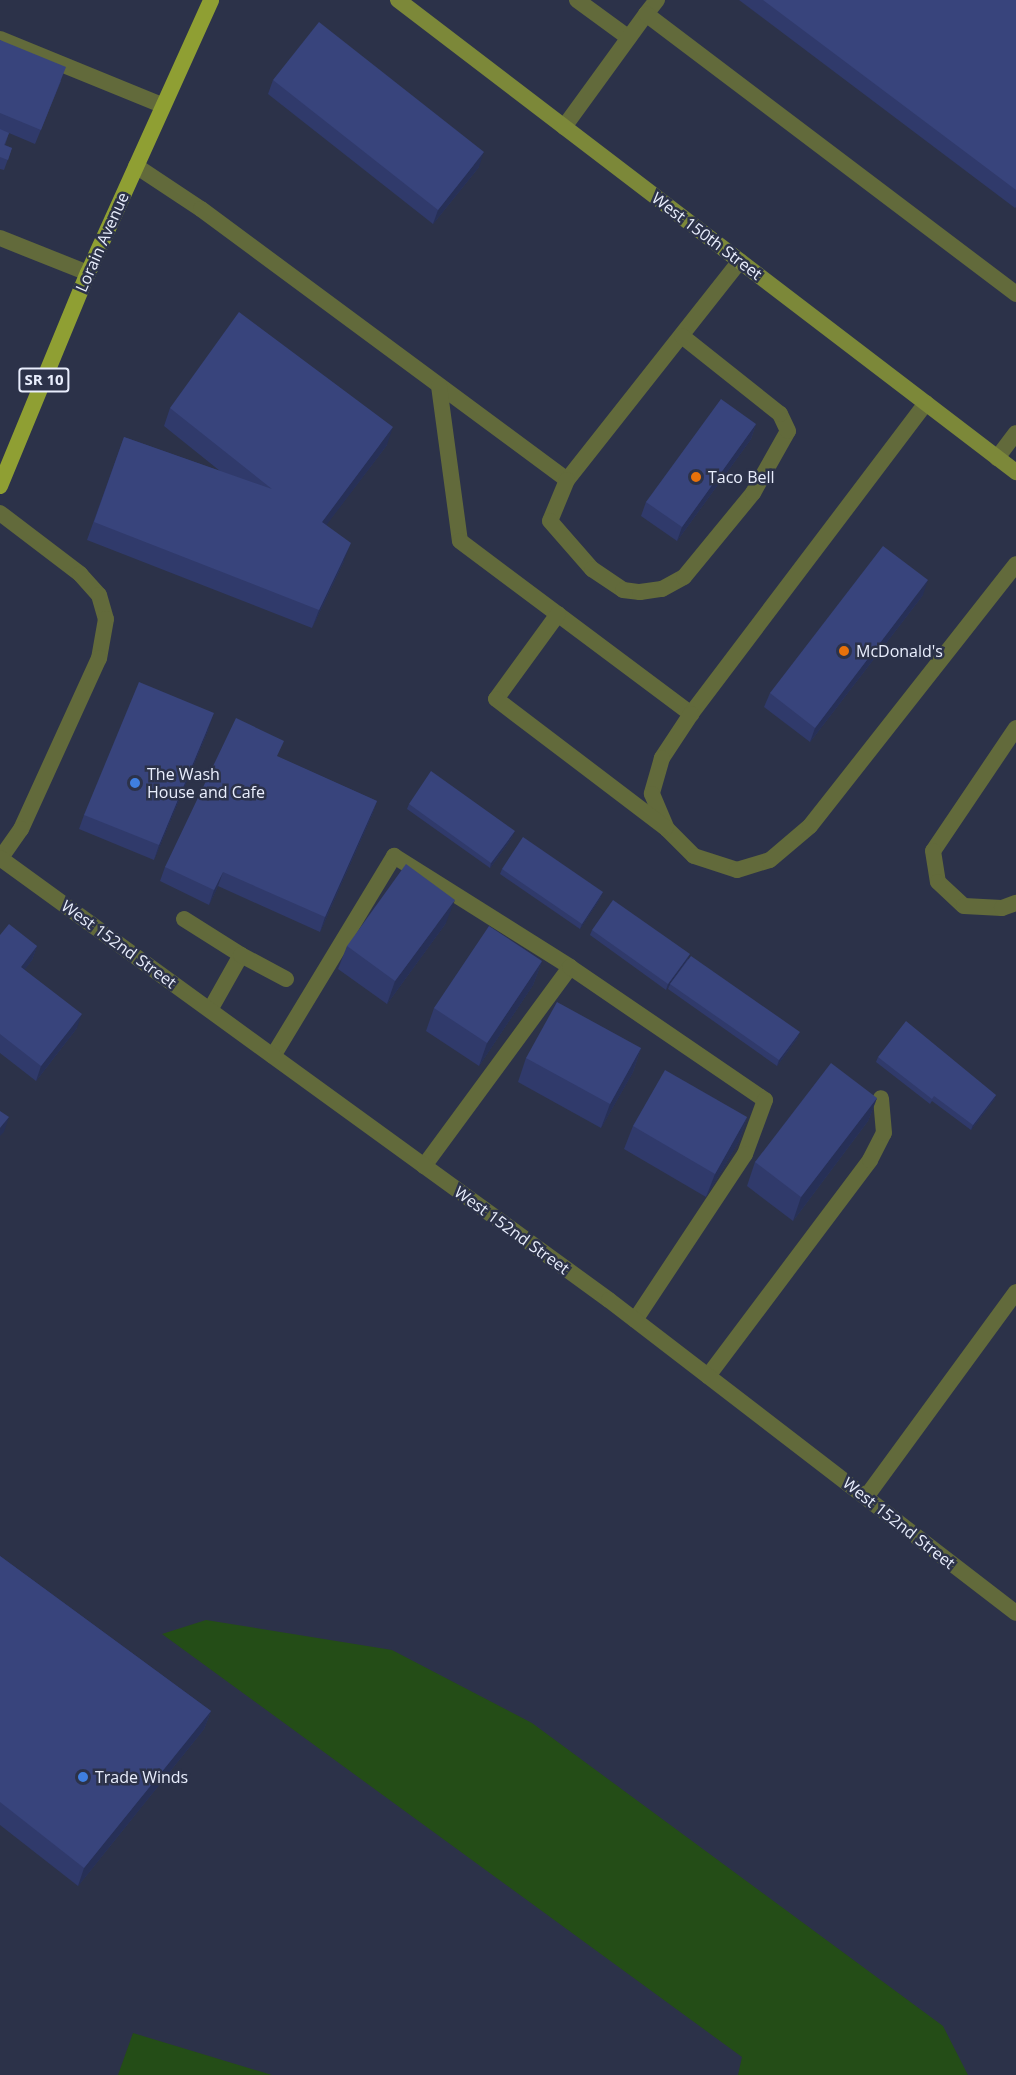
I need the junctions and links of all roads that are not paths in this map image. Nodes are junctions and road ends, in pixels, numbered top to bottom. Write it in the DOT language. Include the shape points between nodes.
graph roads {
  1 [pos="211,0"];
  2 [pos="398,0"];
  3 [pos="577,0"];
  4 [pos="657,0"];
  5 [pos="646,14"];
  6 [pos="629,38"];
  7 [pos="0,39"];
  8 [pos="162,105"];
  9 [pos="564,127"];
  10 [pos="136,166"];
  11 [pos="0,238"];
  12 [pos="740,261"];
  13 [pos="88,273"];
  14 [pos="1016,294"];
  15 [pos="682,336"];
  16 [pos="439,386"];
  17 [pos="926,403"];
  18 [pos="1016,433"];
  19 [pos="997,458"];
  20 [pos="1016,472"];
  21 [pos="567,480"];
  22 [pos="0,486"];
  23 [pos="0,513"];
  24 [pos="1016,564"];
  25 [pos="558,614"];
  26 [pos="691,714"];
  27 [pos="1016,728"];
  28 [pos="667,829"];
  29 [pos="1,858"];
  30 [pos="1016,903"];
  31 [pos="184,919"];
  32 [pos="241,954"];
  33 [pos="570,967"];
  34 [pos="286,979"];
  35 [pos="210,1010"];
  36 [pos="273,1056"];
  37 [pos="881,1098"];
  38 [pos="424,1166"];
  39 [pos="1016,1292"];
  40 [pos="635,1320"];
  41 [pos="708,1376"];
  42 [pos="866,1497"];
  43 [pos="1016,1612"];
  1 -- 8 [label="main road, Lorain Avenue / SR 10"];
  2 -- 9 [label="main road, West 150th Street"];
  3 -- 6 [label="street"];
  4 -- 5 [label="street"];
  5 -- 6 [label="street"];
  5 -- 14 [label="street"];
  6 -- 9 [label="street"];
  7 -- 8 [label="street"];
  8 -- 10 [label="main road, Lorain Avenue / SR 10"];
  9 -- 12 [label="main road, West 150th Street"];
  10 -- 13 [label="main road, Lorain Avenue / SR 10"];
  10 -- 16 [label="street" via="201,209"];
  11 -- 13 [label="street"];
  12 -- 15 [label="street"];
  12 -- 17 [label="main road, West 150th Street"];
  13 -- 22 [label="main road, Lorain Avenue / SR 10"];
  15 -- 21 [label="street"];
  15 -- 21 [label="street" via="780,414 788,431 753,493 684,577 662,589 640,592 623,590 592,569 550,521"];
  16 -- 21 [label="street"];
  16 -- 25 [label="street" via="460,541"];
  17 -- 19 [label="main road, West 150th Street"];
  17 -- 26 [label="street"];
  18 -- 19 [label="street"];
  19 -- 20 [label="main road, West 150th Street"];
  23 -- 29 [label="street" via="80,574 99,596 106,619 99,658 21,829"];
  24 -- 28 [label="street" via="810,826 770,860 737,870 694,856"];
  25 -- 26 [label="street"];
  25 -- 28 [label="street" via="496,699"];
  26 -- 28 [label="street" via="662,758 652,794"];
  27 -- 30 [label="street" via="933,851 938,882 964,906 1002,908"];
  29 -- 35 [label="street, West 152nd Street"];
  31 -- 32 [label="street"];
  32 -- 34 [label="street"];
  32 -- 35 [label="street"];
  33 -- 36 [label="street" via="394,856"];
  33 -- 38 [label="street"];
  33 -- 40 [label="street" via="765,1100 745,1155"];
  35 -- 36 [label="street, West 152nd Street"];
  36 -- 38 [label="street, West 152nd Street"];
  37 -- 41 [label="street" via="884,1133 870,1160"];
  38 -- 40 [label="street, West 152nd Street"];
  39 -- 42 [label="street"];
  40 -- 41 [label="street, West 152nd Street"];
  41 -- 42 [label="street, West 152nd Street"];
  42 -- 43 [label="street, West 152nd Street"];
}
